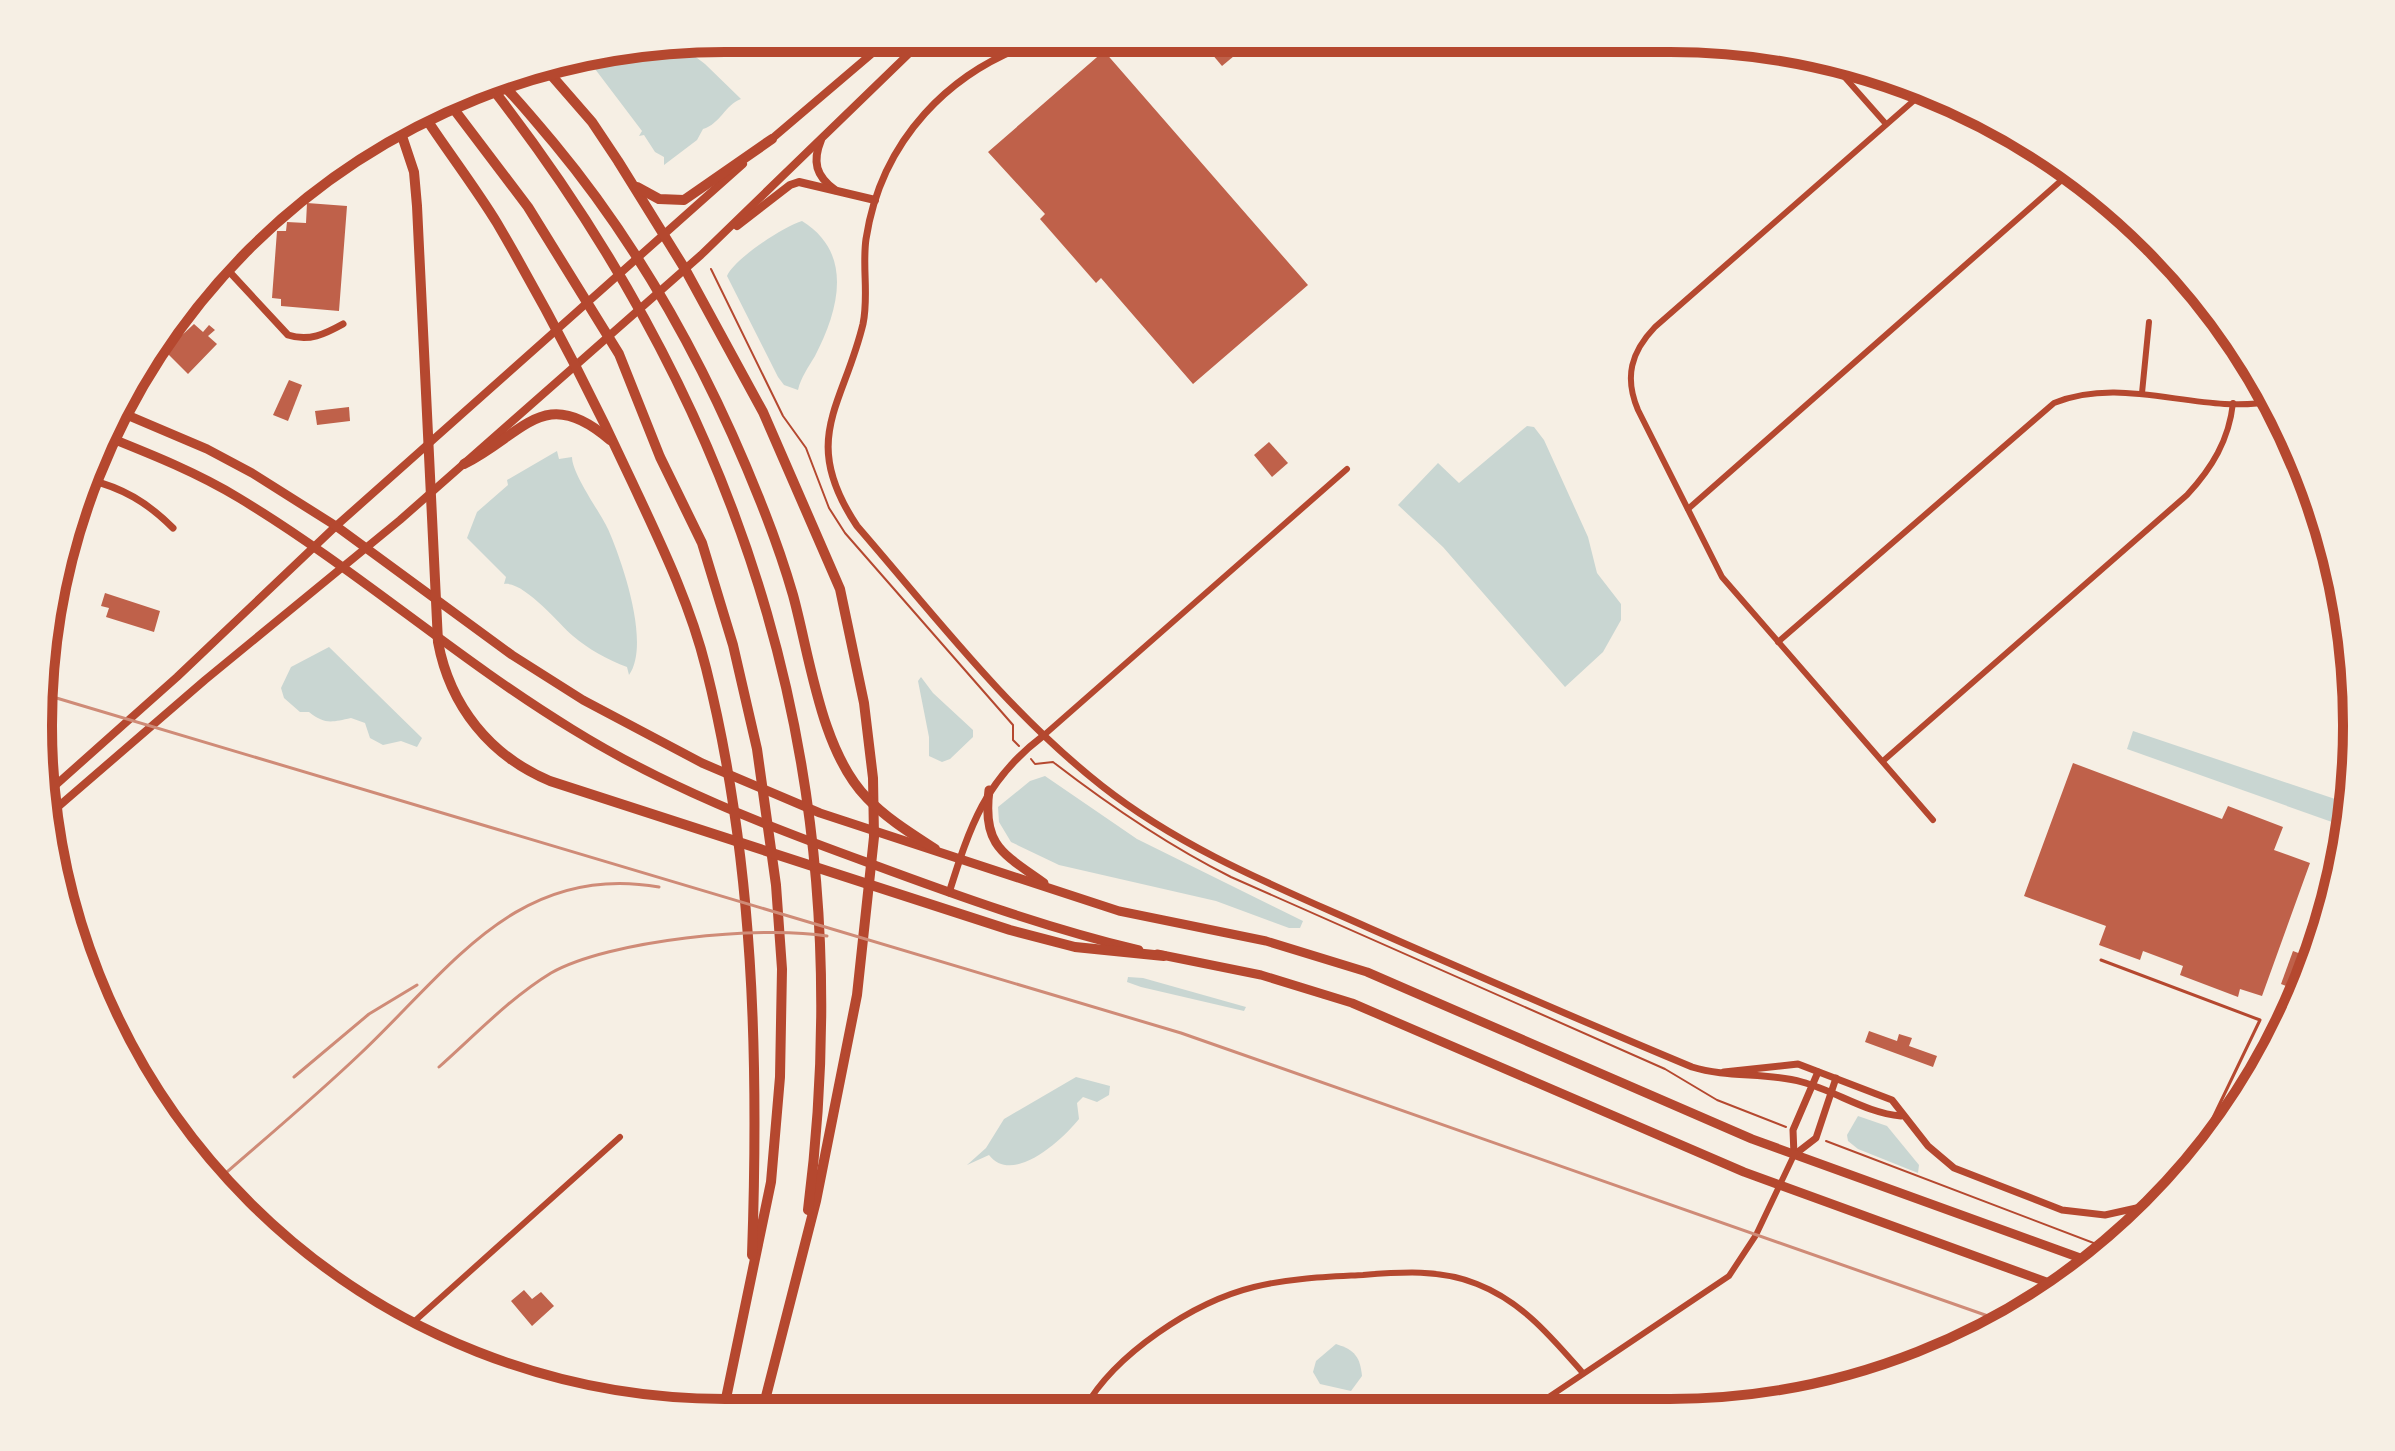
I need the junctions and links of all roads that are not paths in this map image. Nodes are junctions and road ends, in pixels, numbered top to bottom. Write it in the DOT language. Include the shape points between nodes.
graph roads {
  1 [pos="874,52"];
  2 [pos="910,52"];
  3 [pos="1011,52"];
  4 [pos="551,75"];
  5 [pos="1842,75"];
  6 [pos="506,89"];
  7 [pos="496,93"];
  8 [pos="1916,99"];
  9 [pos="454,109"];
  10 [pos="428,121"];
  11 [pos="1886,124"];
  12 [pos="402,135"];
  13 [pos="824,135"];
  14 [pos="772,139"];
  15 [pos="2063,179"];
  16 [pos="630,182"];
  17 [pos="842,195"];
  18 [pos="875,200"];
  19 [pos="726,232"];
  20 [pos="662,235"];
  21 [pos="685,269"];
  22 [pos="229,271"];
  23 [pos="2149,322"];
  24 [pos="343,324"];
  25 [pos="556,328"];
  26 [pos="576,364"];
  27 [pos="2142,393"];
  28 [pos="2260,402"];
  29 [pos="2233,403"];
  30 [pos="128,415"];
  31 [pos="116,440"];
  32 [pos="615,444"];
  33 [pos="464,464"];
  34 [pos="1347,469"];
  35 [pos="98,483"];
  36 [pos="1688,509"];
  37 [pos="336,526"];
  38 [pos="173,528"];
  39 [pos="313,548"];
  40 [pos="365,549"];
  41 [pos="341,569"];
  42 [pos="1778,642"];
  43 [pos="1043,736"];
  44 [pos="1883,761"];
  45 [pos="55,786"];
  46 [pos="989,790"];
  47 [pos="57,807"];
  48 [pos="1933,820"];
  49 [pos="935,849"];
  50 [pos="960,860"];
  51 [pos="1053,890"];
  52 [pos="949,893"];
  53 [pos="1164,956"];
  54 [pos="2101,960"];
  55 [pos="1722,1072"];
  56 [pos="1818,1072"];
  57 [pos="1836,1078"];
  58 [pos="1811,1085"];
  59 [pos="1831,1093"];
  60 [pos="1901,1116"];
  61 [pos="2207,1131"];
  62 [pos="620,1137"];
  63 [pos="1794,1155"];
  64 [pos="1779,1186"];
  65 [pos="2141,1207"];
  66 [pos="2082,1259"];
  67 [pos="2048,1283"];
  68 [pos="751,1289"];
  69 [pos="795,1291"];
  70 [pos="413,1322"];
  71 [pos="1583,1373"];
  72 [pos="726,1399"];
  73 [pos="765,1399"];
  74 [pos="1091,1399"];
  75 [pos="1545,1399"];
  1 -- 14 [label="main road"];
  2 -- 13 [label="main road"];
  3 -- 18 [label="street" via="948,88 902,143"];
  4 -- 16 [label="highway" via="592,122"];
  5 -- 11 [label="street"];
  6 -- 49 [label="highway" via="577,171 620,233 669,311 737,444 792,592 840,757 867,799"];
  7 -- 69 [label="highway" via="564,182 651,327 706,438 742,530 777,644 812,823 823,983 823,1074"];
  8 -- 11 [label="street"];
  9 -- 68 [label="highway" via="498,163 619,354 702,543 733,645 757,749 782,969 777,1127"];
  10 -- 25 [label="highway" via="496,223"];
  11 -- 36 [label="street" via="1655,327 1635,353 1632,398"];
  12 -- 53 [label="highway" via="414,172 438,642 451,686 474,725 509,759 550,781 1010,930 1075,947"];
  13 -- 17 [label="main road" via="816,165 825,182"];
  13 -- 19 [label="main road"];
  14 -- 16 [label="highway" via="684,200 659,199"];
  14 -- 20 [label="main road"];
  15 -- 36 [label="street"];
  16 -- 20 [label="highway"];
  17 -- 18 [label="main road"];
  17 -- 19 [label="main road" via="809,183 790,185"];
  18 -- 43 [label="street" via="866,243 864,321 830,415 836,484 857,526"];
  19 -- 21 [label="main road"];
  20 -- 21 [label="highway"];
  20 -- 25 [label="main road"];
  21 -- 26 [label="main road"];
  21 -- 69 [label="highway" via="763,412 840,589 864,703 873,778 874,837 857,995"];
  22 -- 24 [label="street" via="288,335 323,335"];
  23 -- 27 [label="street"];
  25 -- 26 [label="highway"];
  25 -- 37 [label="main road"];
  26 -- 32 [label="highway"];
  26 -- 33 [label="main road"];
  27 -- 29 [label="street"];
  27 -- 42 [label="street" via="2077,393 2036,415"];
  28 -- 29 [label="street"];
  29 -- 44 [label="street" via="2218,453 2187,495"];
  30 -- 37 [label="highway" via="207,449"];
  31 -- 39 [label="highway" via="239,498"];
  32 -- 33 [label="highway" via="590,423 550,413 529,419"];
  32 -- 68 [label="highway" via="690,615 706,666 736,821 754,1039"];
  33 -- 40 [label="main road"];
  34 -- 43 [label="street"];
  35 -- 38 [label="street" via="132,494"];
  36 -- 42 [label="street" via="1722,577"];
  37 -- 39 [label="main road"];
  37 -- 40 [label="highway"];
  39 -- 41 [label="highway"];
  39 -- 45 [label="main road"];
  40 -- 41 [label="main road"];
  40 -- 49 [label="highway" via="512,655 657,741 820,813"];
  41 -- 47 [label="main road"];
  41 -- 52 [label="highway" via="499,683 647,771 713,804"];
  42 -- 44 [label="street"];
  43 -- 46 [label="street"];
  43 -- 55 [label="street" via="1134,809 1210,855 1658,1053"];
  44 -- 48 [label="street"];
  46 -- 50 [label="street"];
  46 -- 51 [label="highway" via="986,815 992,841"];
  49 -- 50 [label="highway"];
  50 -- 51 [label="highway"];
  50 -- 52 [label="street"];
  51 -- 63 [label="highway" via="1119,911 1313,953 1367,972"];
  52 -- 53 [label="highway" via="1073,934"];
  53 -- 64 [label="highway" via="1261,975 1352,1003"];
  54 -- 61 [label="lane" via="2260,1020"];
  55 -- 56 [label="street" via="1788,1063"];
  55 -- 58 [label="street"];
  56 -- 57 [label="street"];
  56 -- 58 [label="street"];
  57 -- 59 [label="street"];
  57 -- 60 [label="street" via="1892,1100"];
  58 -- 59 [label="street"];
  58 -- 63 [label="street" via="1793,1130"];
  59 -- 60 [label="street"];
  59 -- 63 [label="street" via="1816,1138"];
  60 -- 65 [label="street" via="1954,1168 2062,1210 2105,1215"];
  62 -- 70 [label="street"];
  63 -- 64 [label="street"];
  63 -- 66 [label="highway"];
  64 -- 67 [label="highway"];
  64 -- 71 [label="street" via="1729,1276"];
  68 -- 72 [label="highway"];
  69 -- 73 [label="highway"];
  71 -- 74 [label="street" via="1528,1313 1477,1284 1419,1272 1317,1277 1250,1288 1189,1316 1131,1354"];
  71 -- 75 [label="street"];
}
